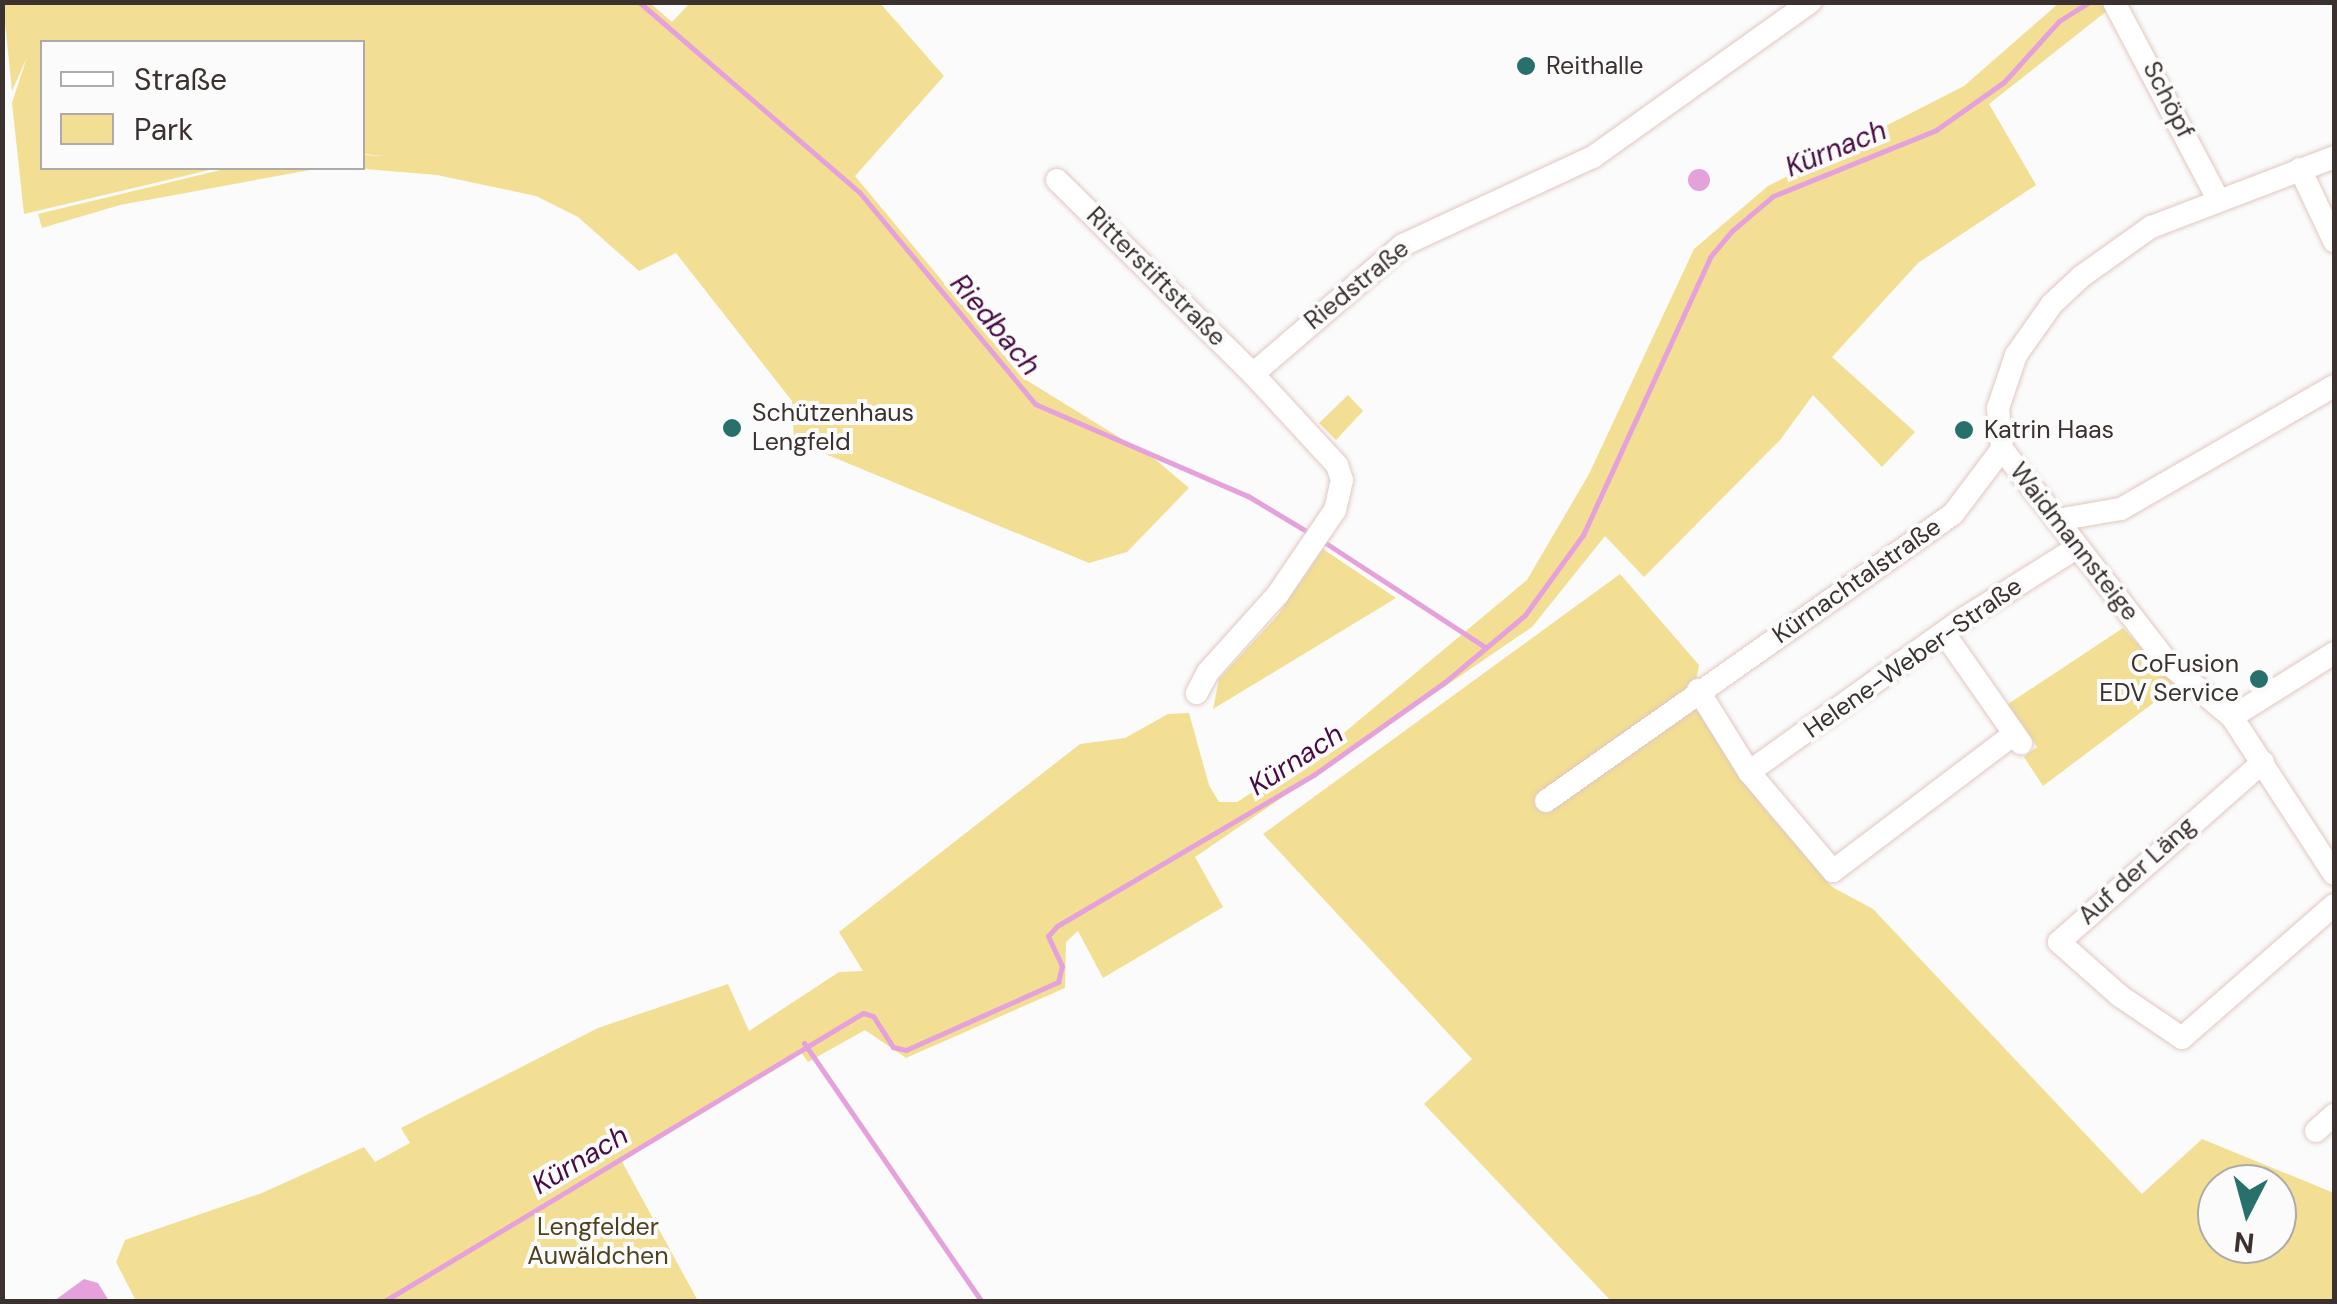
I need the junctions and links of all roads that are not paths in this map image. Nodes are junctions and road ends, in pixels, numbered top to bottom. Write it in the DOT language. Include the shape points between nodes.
graph roads {
  1 [pos="1810,2"];
  2 [pos="2116,6"];
  3 [pos="2334,157"];
  4 [pos="2300,168"];
  5 [pos="1058,180"];
  6 [pos="2218,199"];
  7 [pos="2334,241"];
  8 [pos="1253,374"];
  9 [pos="2334,386"];
  10 [pos="2002,448"];
  11 [pos="2056,520"];
  12 [pos="2078,547"];
  13 [pos="1946,636"];
  14 [pos="2334,653"];
  15 [pos="1698,690"];
  16 [pos="1197,693"];
  17 [pos="2232,717"];
  18 [pos="2262,762"];
  19 [pos="1750,772"];
  20 [pos="1546,801"];
  21 [pos="2334,874"];
  22 [pos="2334,904"];
  23 [pos="2334,1115"];
  24 [pos="2316,1130"];
  1 -- 8 [label="street, Riedstraße" via="1593,157 1404,245"];
  2 -- 6 [label="street, Schöpf"];
  3 -- 4 [label="street"];
  4 -- 6 [label="street"];
  4 -- 7 [label="street"];
  5 -- 8 [label="street, Ritterstiftstraße"];
  6 -- 10 [label="street" via="2117,247 2052,304 2006,381 1998,408"];
  8 -- 16 [label="street" via="1337,465 1342,496"];
  9 -- 11 [label="street" via="2122,508"];
  10 -- 11 [label="street, Waidmannsteige"];
  10 -- 15 [label="street, Kürnachtalstraße" via="1953,514"];
  11 -- 12 [label="street, Waidmannsteige"];
  12 -- 13 [label="street, Helene-Weber-Straße"];
  12 -- 17 [label="street, Waidmannsteige" via="2169,664"];
  13 -- 19 [label="street, Helene-Weber-Straße"];
  13 -- 19 [label="street" via="2018,740 1833,871"];
  14 -- 17 [label="street"];
  15 -- 19 [label="street"];
  15 -- 20 [label="street, Kürnachtalstraße"];
  17 -- 18 [label="street, Waidmannsteige"];
  18 -- 21 [label="street, Waidmannsteige"];
  18 -- 22 [label="street, Auf der Läng" via="2058,942 2182,1038"];
  23 -- 24 [label="street"];
}
